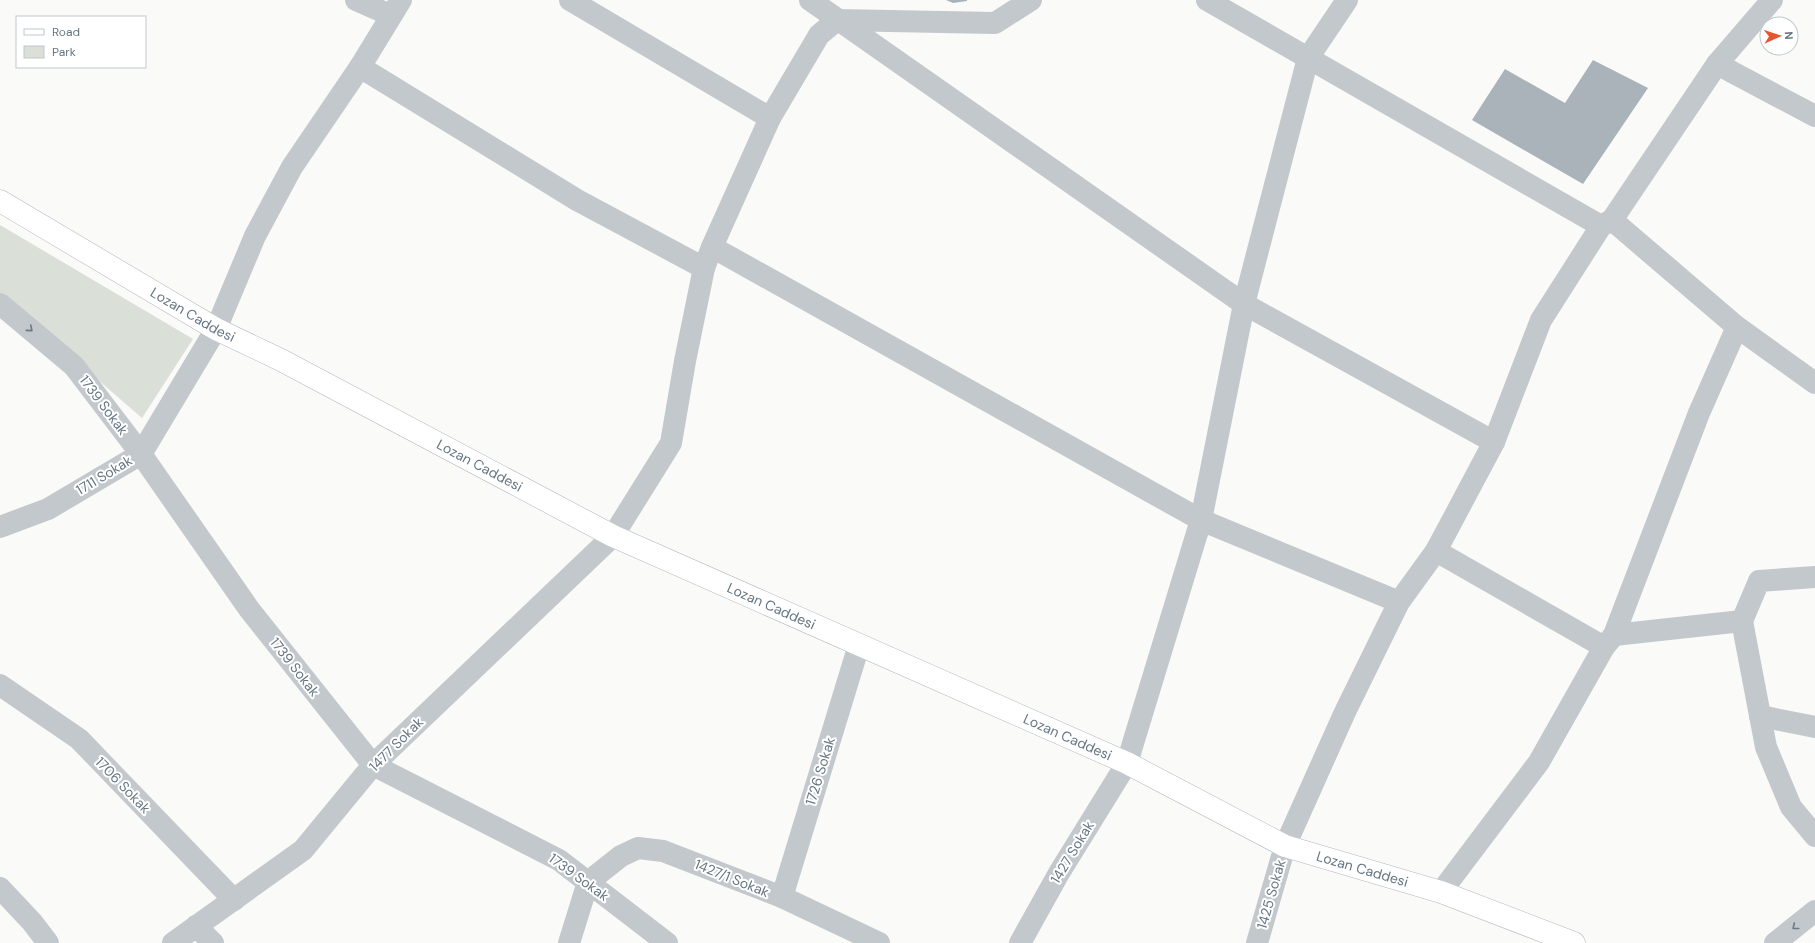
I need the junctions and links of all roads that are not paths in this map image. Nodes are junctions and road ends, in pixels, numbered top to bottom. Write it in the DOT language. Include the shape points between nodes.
graph roads {
  1 [pos="356,0"];
  2 [pos="570,0"];
  3 [pos="810,0"];
  4 [pos="1031,0"];
  5 [pos="1207,0"];
  6 [pos="1347,0"];
  7 [pos="1772,0"];
  8 [pos="396,8"];
  9 [pos="837,20"];
  10 [pos="1308,58"];
  11 [pos="1716,64"];
  12 [pos="360,67"];
  13 [pos="1815,116"];
  14 [pos="770,118"];
  15 [pos="0,201"];
  16 [pos="1607,223"];
  17 [pos="712,247"];
  18 [pos="704,268"];
  19 [pos="0,304"];
  20 [pos="1244,304"];
  21 [pos="1737,327"];
  22 [pos="216,329"];
  23 [pos="1815,382"];
  24 [pos="1494,442"];
  25 [pos="140,454"];
  26 [pos="1201,520"];
  27 [pos="0,527"];
  28 [pos="613,536"];
  29 [pos="1436,551"];
  30 [pos="1815,576"];
  31 [pos="1399,602"];
  32 [pos="1742,621"];
  33 [pos="1609,641"];
  34 [pos="859,645"];
  35 [pos="0,685"];
  36 [pos="1760,716"];
  37 [pos="1815,727"];
  38 [pos="1127,763"];
  39 [pos="373,765"];
  40 [pos="1815,836"];
  41 [pos="1285,846"];
  42 [pos="588,882"];
  43 [pos="0,888"];
  44 [pos="1441,892"];
  45 [pos="782,897"];
  46 [pos="234,900"];
  47 [pos="1815,911"];
  48 [pos="196,926"];
  49 [pos="48,943"];
  50 [pos="172,943"];
  51 [pos="213,943"];
  52 [pos="569,943"];
  53 [pos="667,943"];
  54 [pos="879,943"];
  55 [pos="1020,943"];
  56 [pos="1257,943"];
  57 [pos="1574,943"];
  58 [pos="1775,943"];
  1 -- 8 [label="street"];
  2 -- 14 [label="street"];
  3 -- 9 [label="street"];
  4 -- 9 [label="street" via="995,23"];
  5 -- 10 [label="street"];
  6 -- 10 [label="street, 1427 Sokak"];
  7 -- 11 [label="street, 1425 Sokak"];
  8 -- 12 [label="street, 1711 Sokak"];
  9 -- 14 [label="street, 1477 Sokak" via="819,35"];
  9 -- 20 [label="street"];
  10 -- 16 [label="street"];
  10 -- 20 [label="street, 1427 Sokak"];
  11 -- 13 [label="street"];
  11 -- 16 [label="street, 1425 Sokak"];
  12 -- 18 [label="street" via="577,200"];
  12 -- 22 [label="street, 1711 Sokak" via="292,167 255,236"];
  14 -- 17 [label="street, 1477 Sokak"];
  15 -- 22 [label="main road, Lozan Caddesi"];
  16 -- 21 [label="street"];
  16 -- 24 [label="street, 1425 Sokak" via="1541,320"];
  17 -- 18 [label="street, 1477 Sokak"];
  17 -- 26 [label="street"];
  18 -- 28 [label="street, 1477 Sokak" via="684,361 671,443"];
  19 -- 25 [label="street, 1739 Sokak, one-way" via="74,366"];
  20 -- 24 [label="street"];
  20 -- 26 [label="street, 1427 Sokak"];
  21 -- 23 [label="street"];
  21 -- 33 [label="street" via="1699,412"];
  22 -- 25 [label="street, 1711 Sokak"];
  22 -- 28 [label="main road, Lozan Caddesi" via="281,360"];
  24 -- 29 [label="street, 1425 Sokak"];
  25 -- 27 [label="street, 1711 Sokak" via="48,509"];
  25 -- 39 [label="street, 1739 Sokak" via="249,609"];
  26 -- 31 [label="street"];
  26 -- 38 [label="street, 1427 Sokak"];
  28 -- 34 [label="main road, Lozan Caddesi"];
  28 -- 39 [label="street, 1477 Sokak"];
  29 -- 31 [label="street, 1425 Sokak"];
  29 -- 33 [label="street"];
  30 -- 32 [label="street" via="1759,581"];
  31 -- 41 [label="street, 1425 Sokak" via="1345,712"];
  32 -- 33 [label="street"];
  32 -- 36 [label="street"];
  33 -- 44 [label="street" via="1539,762"];
  34 -- 38 [label="main road, Lozan Caddesi"];
  34 -- 45 [label="street, 1726 Sokak"];
  35 -- 46 [label="street, 1706 Sokak" via="79,739"];
  36 -- 37 [label="street"];
  36 -- 40 [label="street" via="1766,747 1791,807"];
  38 -- 41 [label="main road, Lozan Caddesi"];
  38 -- 55 [label="street, 1427 Sokak" via="1059,872"];
  39 -- 42 [label="street, 1739 Sokak" via="559,860"];
  39 -- 46 [label="street, 1477 Sokak" via="303,850"];
  41 -- 44 [label="main road, Lozan Caddesi"];
  41 -- 56 [label="street, 1425 Sokak"];
  42 -- 45 [label="street, 1427/1 Sokak" via="621,856 638,848 663,850"];
  42 -- 52 [label="street"];
  42 -- 53 [label="street, 1739 Sokak"];
  43 -- 49 [label="street"];
  44 -- 57 [label="main road, Lozan Caddesi"];
  45 -- 54 [label="street, 1427/1 Sokak"];
  46 -- 48 [label="street, 1477 Sokak"];
  47 -- 58 [label="street, one-way"];
  48 -- 50 [label="street, 1477 Sokak"];
  48 -- 51 [label="street"];
}
